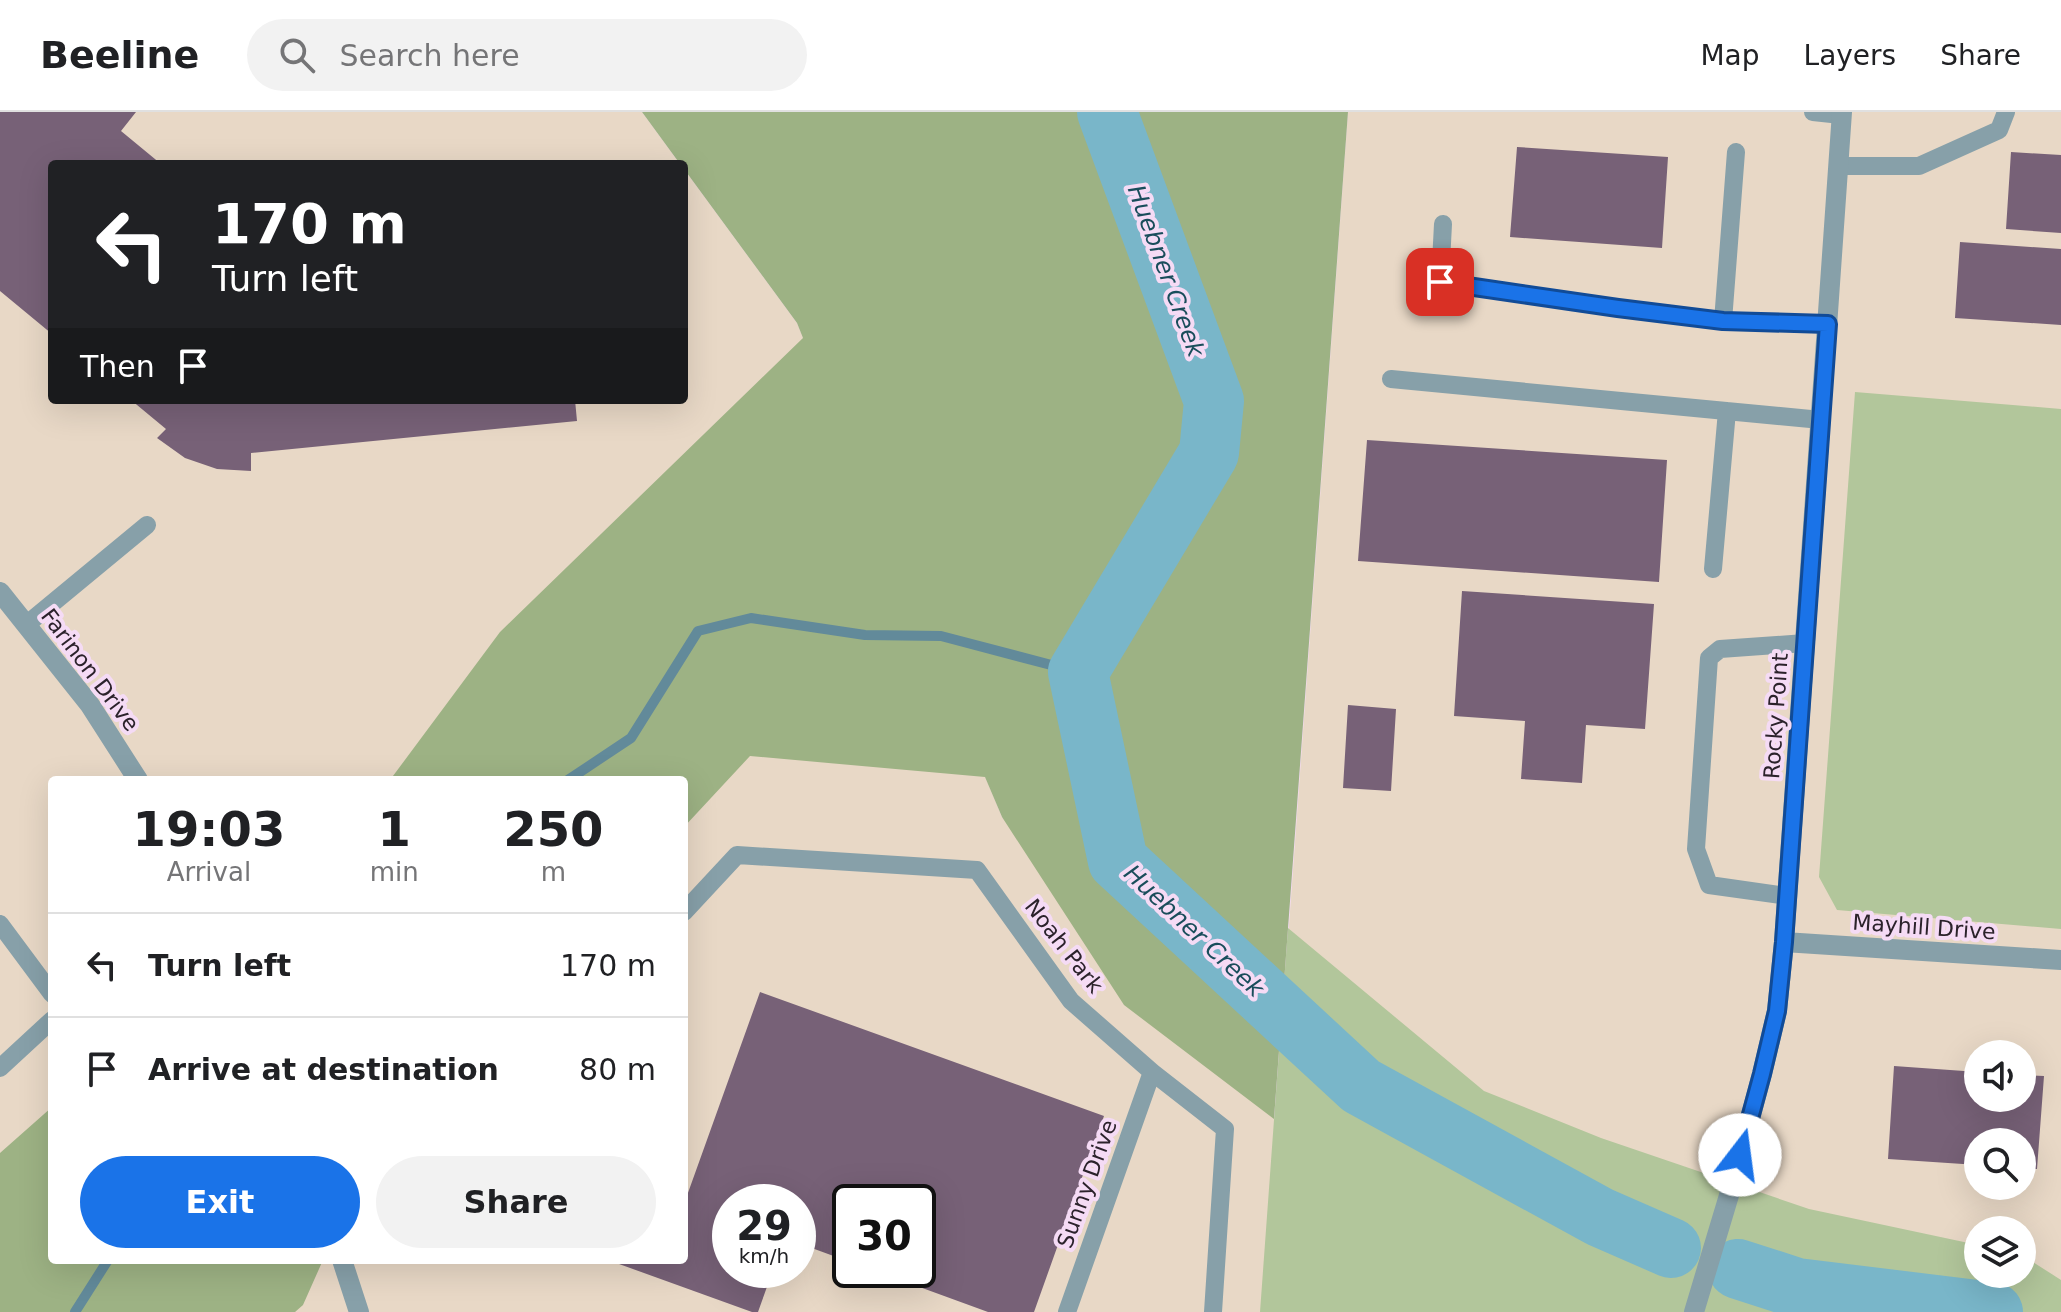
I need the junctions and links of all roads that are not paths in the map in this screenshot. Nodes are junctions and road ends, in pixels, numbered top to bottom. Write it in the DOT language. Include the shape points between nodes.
graph roads {
  1 [pos="1813,112"];
  2 [pos="2006,112"];
  3 [pos="1842,114"];
  4 [pos="1736,152"];
  5 [pos="1839,166"];
  6 [pos="1443,224"];
  7 [pos="1723,321"];
  8 [pos="1828,324"];
  9 [pos="1391,379"];
  10 [pos="1727,411"];
  11 [pos="1821,420"];
  12 [pos="147,525"];
  13 [pos="1713,569"];
  14 [pos="0,592"];
  15 [pos="26,625"];
  16 [pos="1805,643"];
  17 [pos="135,776"];
  18 [pos="1787,896"];
  19 [pos="688,908"];
  20 [pos="0,924"];
  21 [pos="1784,942"];
  22 [pos="2061,960"];
  23 [pos="48,989"];
  24 [pos="48,1024"];
  25 [pos="0,1068"];
  26 [pos="1152,1072"];
  27 [pos="347,1264"];
  28 [pos="359,1312"];
  29 [pos="1067,1312"];
  30 [pos="1213,1312"];
  31 [pos="1694,1312"];
  1 -- 3 [label="lane"];
  2 -- 5 [label="lane" via="1999,130 1919,166"];
  3 -- 5 [label="street, Rocky Point"];
  4 -- 7 [label="lane"];
  5 -- 8 [label="street, Rocky Point"];
  6 -- 7 [label="lane" via="1440,282"];
  7 -- 8 [label="lane"];
  8 -- 11 [label="street, Rocky Point"];
  9 -- 10 [label="lane"];
  10 -- 11 [label="lane"];
  10 -- 13 [label="lane"];
  11 -- 16 [label="street, Rocky Point"];
  12 -- 15 [label="lane"];
  14 -- 15 [label="street, Farinon Drive"];
  15 -- 17 [label="street, Farinon Drive" via="90,705"];
  16 -- 18 [label="street, Rocky Point"];
  16 -- 18 [label="lane" via="1720,649 1709,658 1707,674 1696,849 1700,861 1709,885"];
  18 -- 21 [label="street, Rocky Point"];
  19 -- 26 [label="lane, Noah Park" via="737,855 977,870 1071,1001"];
  20 -- 23 [label="lane"];
  21 -- 22 [label="street, Mayhill Drive"];
  21 -- 31 [label="street, Rocky Point" via="1777,1011 1762,1074"];
  24 -- 25 [label="lane"];
  26 -- 29 [label="lane, Sunny Drive"];
  26 -- 30 [label="lane, Noah Park" via="1225,1129"];
  27 -- 28 [label="street"];
}
